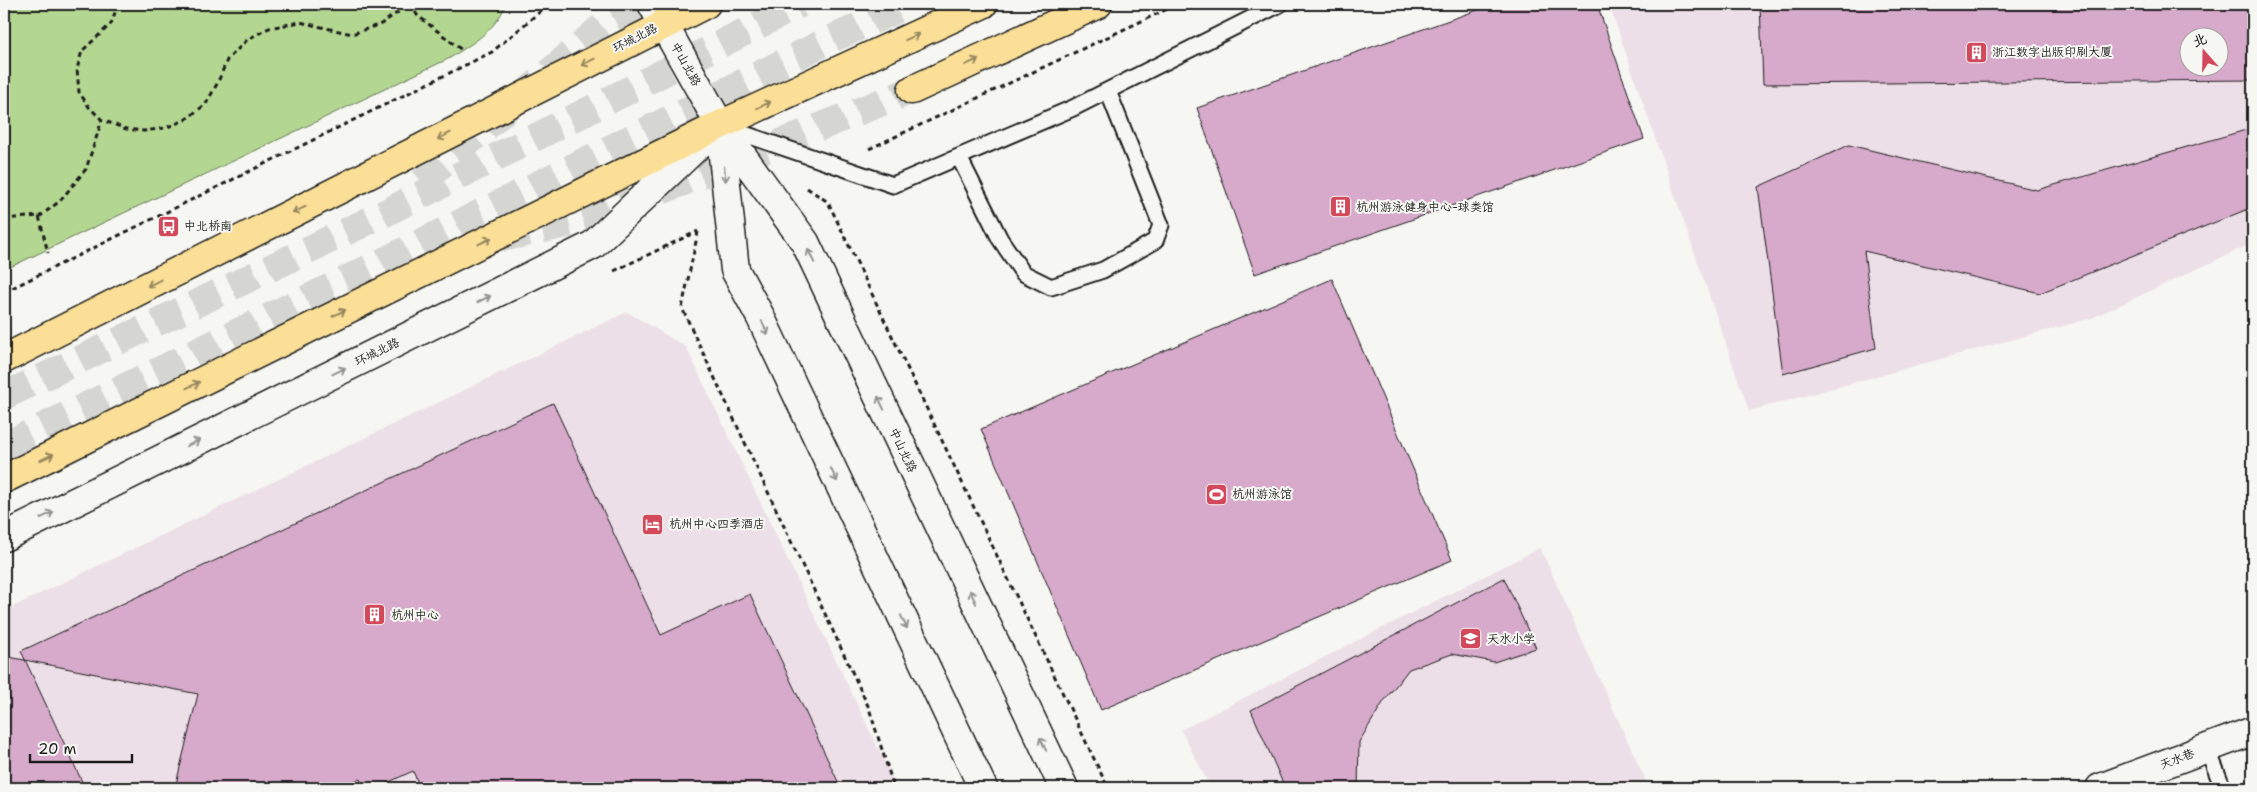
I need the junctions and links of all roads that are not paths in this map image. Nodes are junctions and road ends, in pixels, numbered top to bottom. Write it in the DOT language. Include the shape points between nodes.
graph roads {
  1 [pos="706,4"];
  2 [pos="983,4"];
  3 [pos="1098,4"];
  4 [pos="1280,4"];
  5 [pos="665,10"];
  6 [pos="912,90"];
  7 [pos="1108,91"];
  8 [pos="720,125"];
  9 [pos="959,157"];
  10 [pos="4,359"];
  11 [pos="4,479"];
  12 [pos="4,537"];
  13 [pos="2253,731"];
  14 [pos="2207,748"];
  15 [pos="983,788"];
  16 [pos="1064,788"];
  17 [pos="2100,788"];
  18 [pos="2223,788"];
  1 -- 5 [label="main road, 环城北路"];
  8 -- 2 [label="main road, 环城北路, one-way"];
  6 -- 3 [label="main road, one-way"];
  4 -- 7 [label="lane"];
  5 -- 8 [label="main road, 中山北路"];
  5 -- 10 [label="main road, 环城北路, one-way"];
  7 -- 9 [label="lane"];
  7 -- 9 [label="lane" via="1161,225 1155,241 1103,270 1051,287 1022,273 1000,239"];
  8 -- 9 [label="lane" via="893,185"];
  11 -- 8 [label="main road, 环城北路, one-way"];
  12 -- 8 [label="main road, 环城北路, one-way" via="593,245"];
  8 -- 15 [label="main road, 中山北路, one-way" via="735,270 760,316"];
  16 -- 8 [label="main road, 中山北路, one-way" via="805,242"];
  13 -- 14 [label="main road, 天水巷"];
  14 -- 17 [label="main road, 天水巷"];
  14 -- 18 [label="lane"];
}
